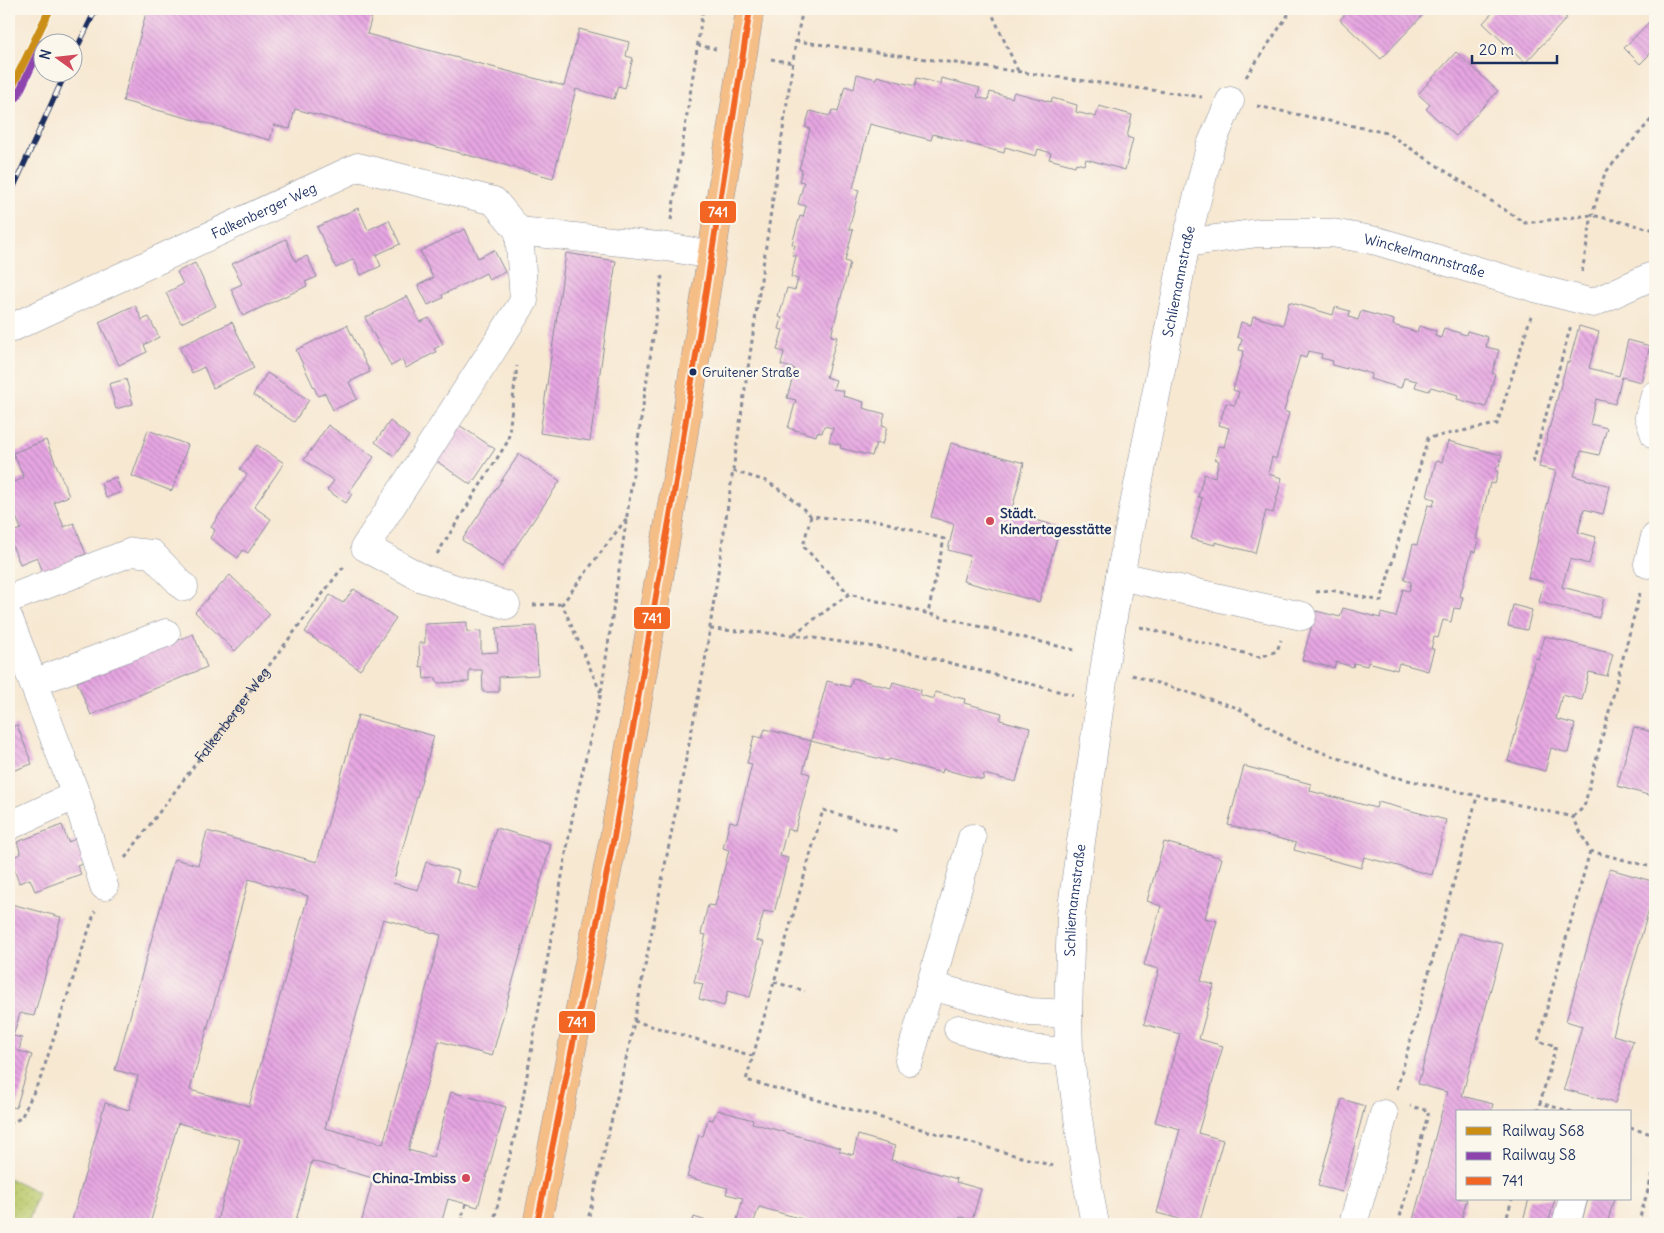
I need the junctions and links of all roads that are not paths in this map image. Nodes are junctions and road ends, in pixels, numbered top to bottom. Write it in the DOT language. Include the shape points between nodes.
graph roads {
  1 [pos="750,9"];
  2 [pos="1230,101"];
  3 [pos="519,231"];
  4 [pos="1186,243"];
  5 [pos="712,255"];
  6 [pos="1655,278"];
  7 [pos="9,329"];
  8 [pos="1655,395"];
  9 [pos="1655,435"];
  10 [pos="1655,537"];
  11 [pos="1648,564"];
  12 [pos="1120,576"];
  13 [pos="184,586"];
  14 [pos="9,600"];
  15 [pos="506,605"];
  16 [pos="1302,616"];
  17 [pos="9,619"];
  18 [pos="166,633"];
  19 [pos="33,683"];
  20 [pos="76,795"];
  21 [pos="9,826"];
  22 [pos="972,838"];
  23 [pos="104,886"];
  24 [pos="930,986"];
  25 [pos="1068,1014"];
  26 [pos="958,1029"];
  27 [pos="1069,1052"];
  28 [pos="909,1061"];
  29 [pos="1394,1103"];
  30 [pos="1573,1200"];
  31 [pos="537,1224"];
  32 [pos="1095,1224"];
  33 [pos="1353,1224"];
  34 [pos="1566,1224"];
  1 -- 5 [label="main road"];
  2 -- 4 [label="street, Schliemannstraße" via="1210,147"];
  3 -- 5 [label="street"];
  3 -- 7 [label="street, Falkenberger Weg" via="494,202 358,168"];
  3 -- 15 [label="street" via="524,301 365,547 422,578"];
  4 -- 6 [label="street, Winckelmannstraße" via="1258,233 1332,234 1377,241 1593,303 1650,277"];
  4 -- 12 [label="street, Schliemannstraße"];
  5 -- 31 [label="main road" via="614,837"];
  8 -- 9 [label="street" via="1649,417"];
  10 -- 11 [label="street"];
  12 -- 16 [label="street"];
  12 -- 25 [label="street, Schliemannstraße" via="1071,915"];
  13 -- 14 [label="street" via="152,554 132,552"];
  17 -- 19 [label="street"];
  18 -- 19 [label="street"];
  19 -- 20 [label="street"];
  20 -- 21 [label="street"];
  20 -- 23 [label="street"];
  22 -- 24 [label="street"];
  24 -- 25 [label="street" via="1030,1012"];
  24 -- 28 [label="street"];
  25 -- 27 [label="street, Schliemannstraße"];
  26 -- 27 [label="street" via="1030,1049"];
  27 -- 32 [label="street, Schliemannstraße"];
  29 -- 33 [label="street"];
  30 -- 34 [label="street"];
}
